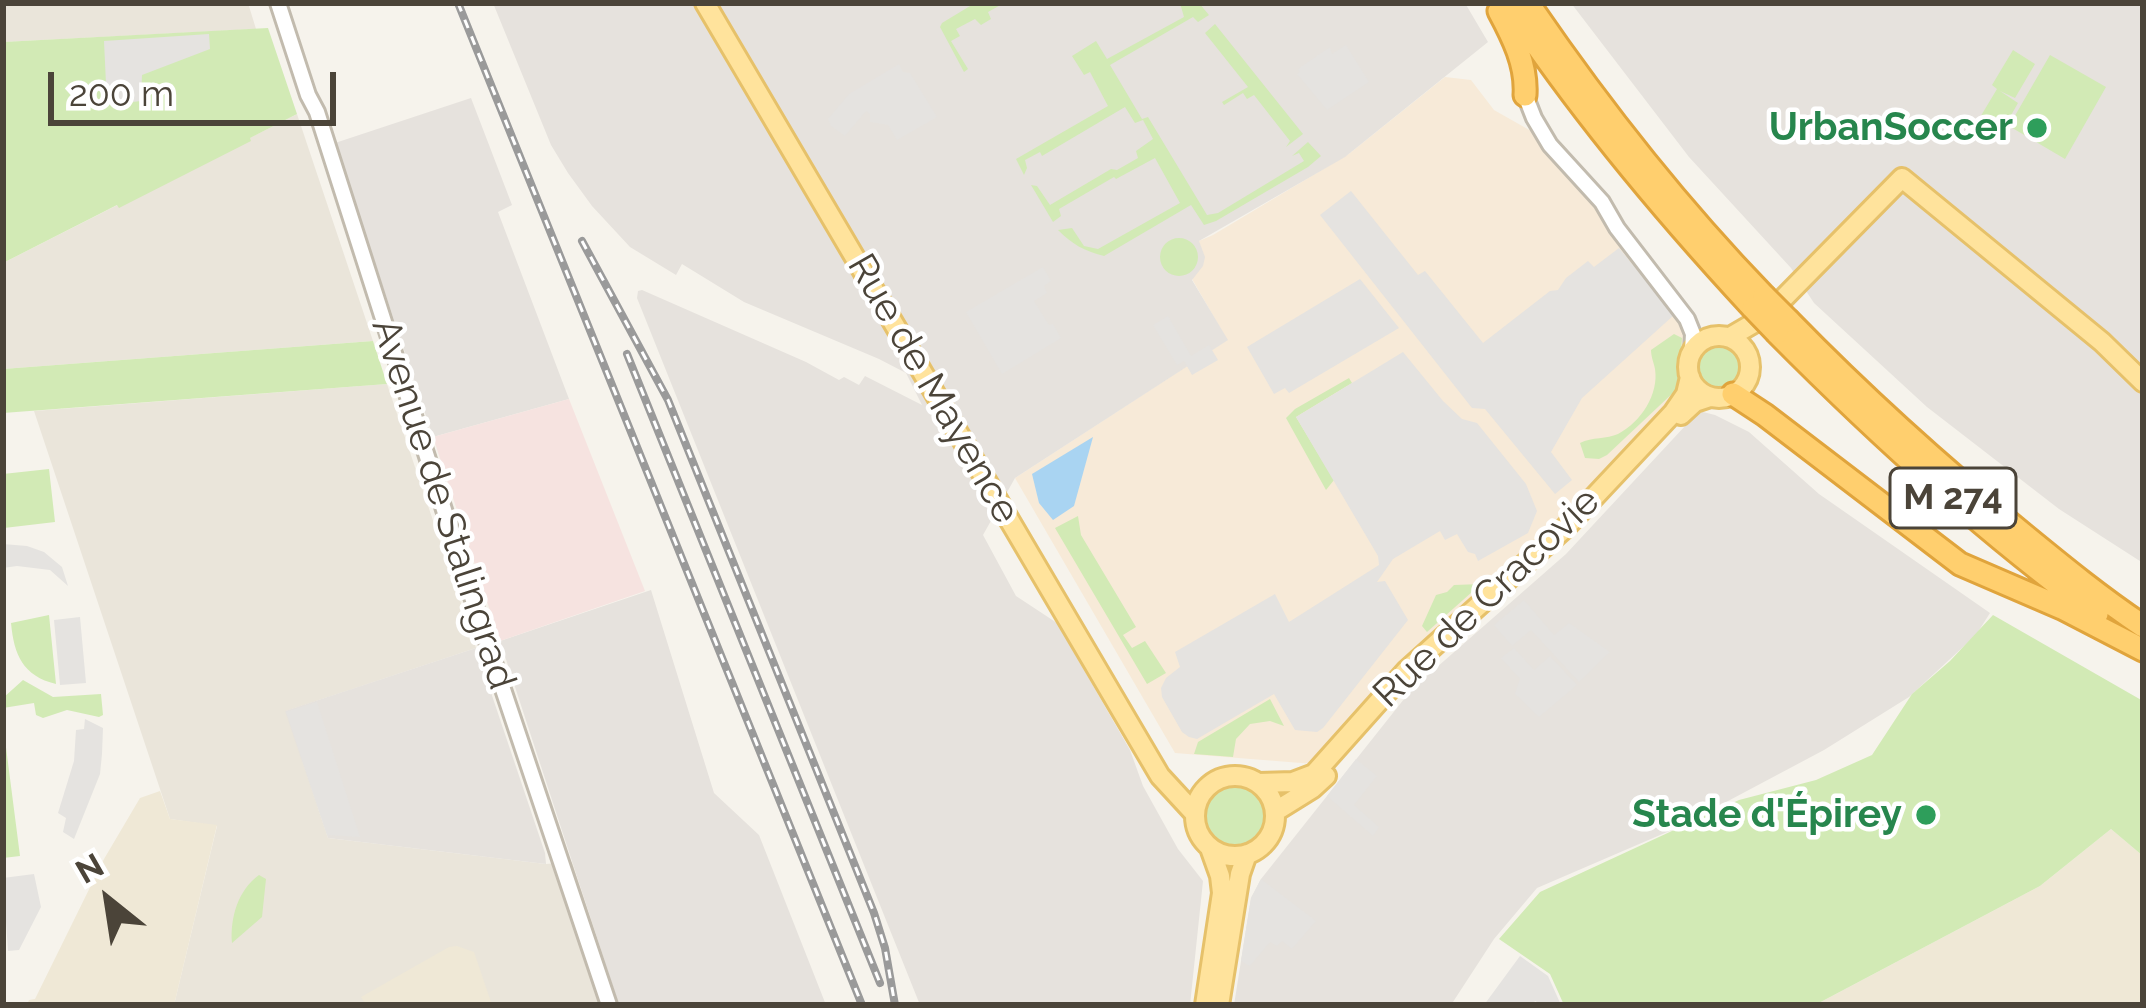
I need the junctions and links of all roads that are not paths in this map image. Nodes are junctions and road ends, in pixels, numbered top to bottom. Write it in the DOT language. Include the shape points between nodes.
graph roads {
  1 [pos="278,3"];
  2 [pos="706,3"];
  3 [pos="1494,3"];
  4 [pos="1508,3"];
  5 [pos="1528,3"];
  6 [pos="1525,95"];
  7 [pos="1770,315"];
  8 [pos="1730,337"];
  9 [pos="1692,351"];
  10 [pos="1749,357"];
  11 [pos="1690,377"];
  12 [pos="2143,382"];
  13 [pos="1722,396"];
  14 [pos="2143,626"];
  15 [pos="2143,649"];
  16 [pos="1160,776"];
  17 [pos="1259,783"];
  18 [pos="1210,784"];
  19 [pos="1276,811"];
  20 [pos="1195,814"];
  21 [pos="1210,848"];
  22 [pos="1243,864"];
  23 [pos="609,1005"];
  24 [pos="1205,1005"];
  25 [pos="1219,1005"];
  1 -- 23 [label="street, Avenue de Stalingrad"];
  2 -- 16 [label="main road, Rue de Mayence"];
  3 -- 6 [label="highway" via="1523,65"];
  4 -- 7 [label="highway, M 274" via="1672,220"];
  5 -- 7 [label="highway, M 274"];
  6 -- 9 [label="street" via="1543,134 1687,319"];
  7 -- 8 [label="main road"];
  7 -- 10 [label="main road"];
  7 -- 12 [label="main road" via="1902,178"];
  7 -- 14 [label="highway, M 274"];
  7 -- 15 [label="highway, M 274" via="1920,470"];
  8 -- 9 [label="main road" via="1713,336"];
  8 -- 10 [label="main road"];
  9 -- 11 [label="main road"];
  10 -- 13 [label="main road" via="1740,389"];
  11 -- 13 [label="main road" via="1698,390"];
  11 -- 17 [label="main road, Rue de Cracovie" via="1673,413 1565,528 1406,671 1314,774"];
  13 -- 15 [label="highway" via="1755,408 1960,564"];
  13 -- 19 [label="main road, Rue de Cracovie" via="1695,402 1566,539 1400,686 1313,788"];
  16 -- 18 [label="main road"];
  16 -- 20 [label="main road, Rue de Mayence"];
  17 -- 18 [label="main road" via="1226,776"];
  17 -- 19 [label="main road"];
  18 -- 20 [label="main road"];
  19 -- 22 [label="main road" via="1268,839"];
  20 -- 21 [label="main road"];
  21 -- 22 [label="main road"];
  21 -- 24 [label="main road" via="1222,893"];
  22 -- 25 [label="main road"];
}
